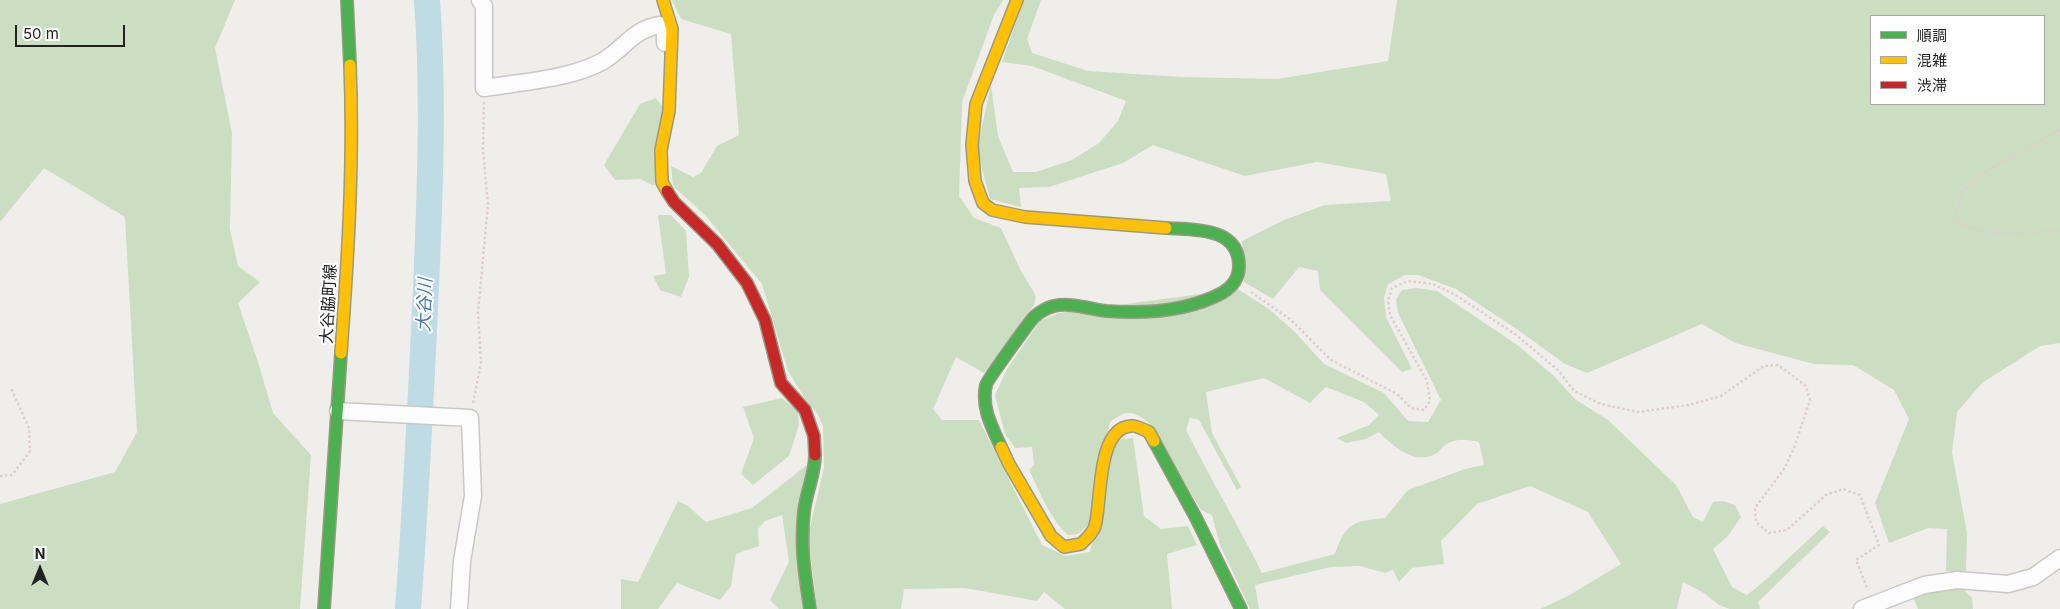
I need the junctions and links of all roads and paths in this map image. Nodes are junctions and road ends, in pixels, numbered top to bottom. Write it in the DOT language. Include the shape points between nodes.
graph roads {
  1 [pos="347,0"];
  2 [pos="480,0"];
  3 [pos="663,0"];
  4 [pos="1017,0"];
  5 [pos="672,63"];
  6 [pos="484,88"];
  7 [pos="2060,130"];
  8 [pos="2060,230"];
  9 [pos="1235,284"];
  10 [pos="11,388"];
  11 [pos="338,411"];
  12 [pos="470,418"];
  13 [pos="0,476"];
  14 [pos="2060,558"];
  15 [pos="1868,607"];
  16 [pos="324,609"];
  17 [pos="460,609"];
  18 [pos="810,609"];
  19 [pos="1241,609"];
  1 -- 11 [label="street, 大谷脇町線" via="352,124 349,238"];
  2 -- 6 [label="street" via="484,6"];
  3 -- 5 [label="street" via="672,29"];
  4 -- 9 [label="street" via="976,104 972,145 975,181 983,202 992,210 1025,217 1212,231 1229,241 1239,253"];
  5 -- 6 [label="street" via="665,53 665,31 660,25 630,38 604,61 574,73"];
  5 -- 18 [label="street" via="670,111 661,150 662,182 674,202 717,244 746,282 765,320 781,383 805,410 814,436 814,466 804,510 801,548"];
  6 -- 12 [label="path" via="483,150 488,204 478,313 481,363"];
  7 -- 8 [label="path" via="1989,169 1963,190 1955,220 1974,229 2001,235"];
  9 -- 15 [label="path" via="1291,320 1331,360 1397,394 1417,410 1424,410 1430,401 1427,382 1390,315 1388,300 1392,288 1408,280 1433,284 1454,294 1515,334 1559,371 1574,391 1601,404 1638,412 1689,404 1721,396 1764,366 1778,365 1806,386 1810,400 1791,455 1755,508 1756,522 1769,533 1787,530 1826,495 1843,489 1860,495 1879,545 1856,560"];
  9 -- 19 [label="street" via="1222,293 1188,305 1156,311 1053,306 1035,316 986,384 984,396 985,410 1009,464 1051,536 1064,547 1081,544 1094,528 1100,480 1111,436 1124,425 1138,425 1149,432"];
  10 -- 13 [label="path" via="29,428 30,451 12,475"];
  11 -- 12 [label="street"];
  11 -- 16 [label="street, 大谷脇町線"];
  12 -- 17 [label="street" via="473,496 462,561"];
  14 -- 15 [label="street" via="2033,577 2008,584 1956,580 1924,585"];
}
